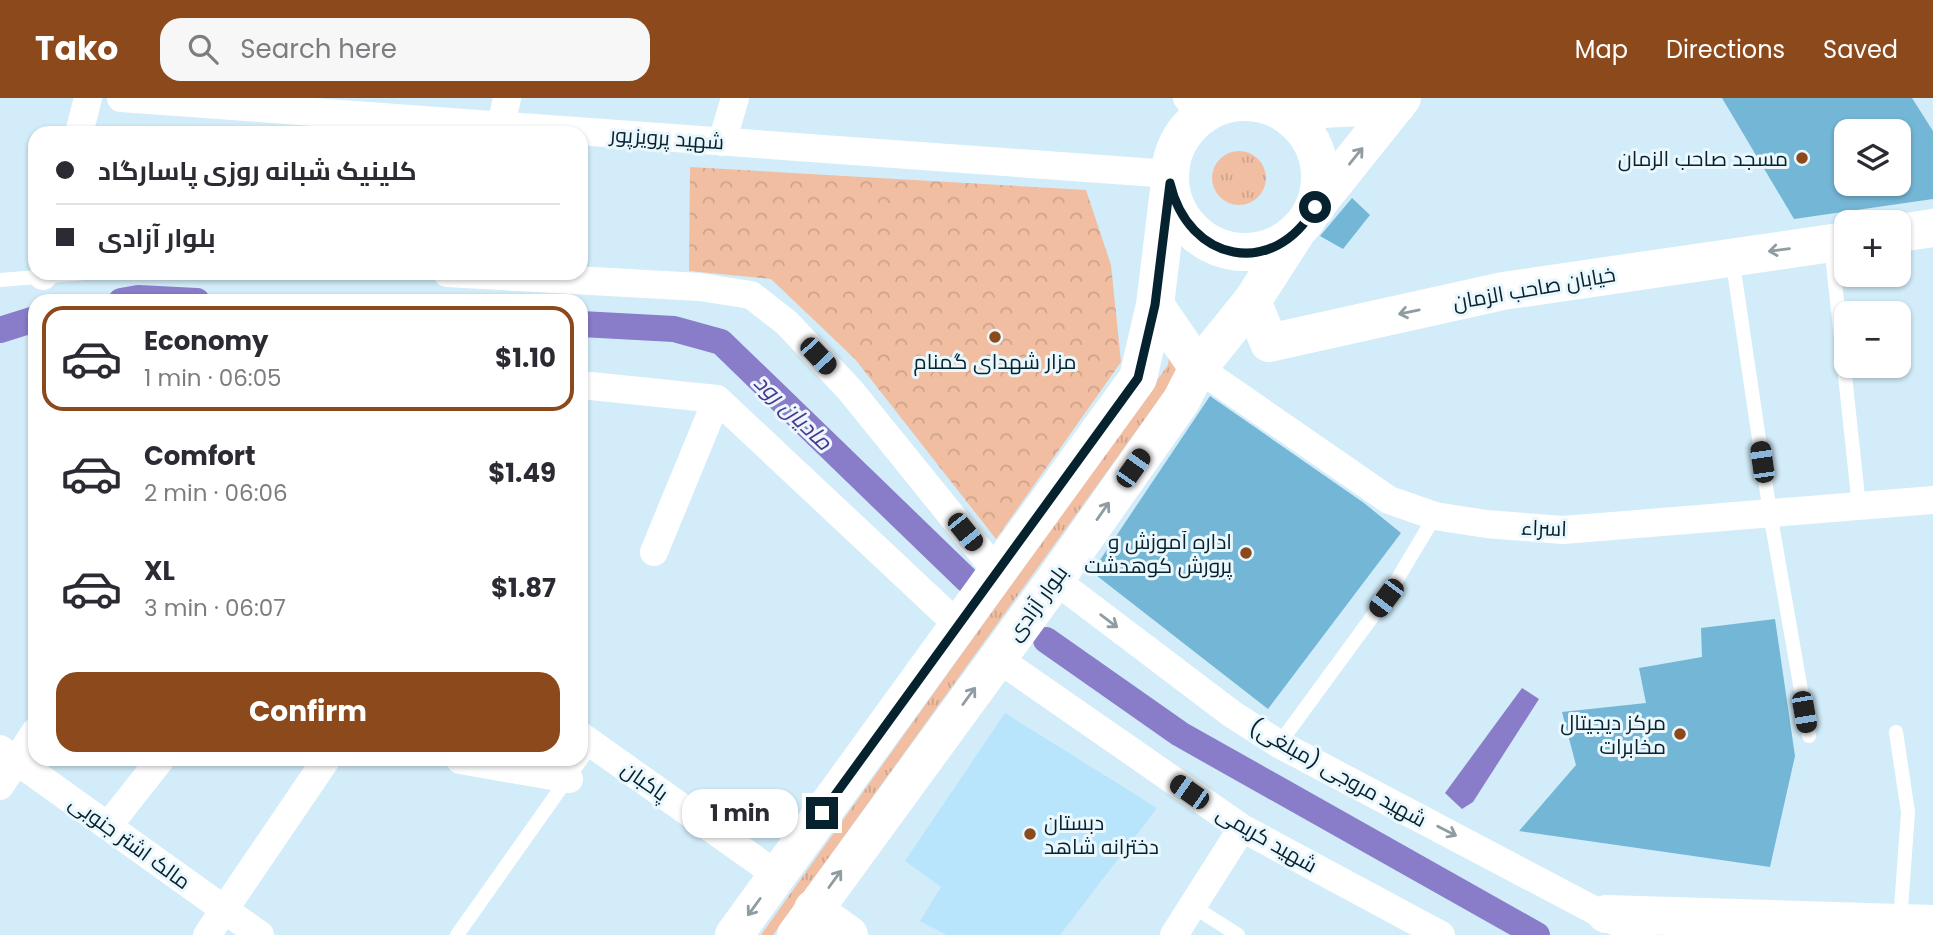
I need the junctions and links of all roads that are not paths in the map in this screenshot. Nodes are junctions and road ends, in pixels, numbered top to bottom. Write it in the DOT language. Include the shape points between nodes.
graph roads {
  1 [pos="88,98"];
  2 [pos="121,98"];
  3 [pos="507,98"];
  4 [pos="735,98"];
  5 [pos="1400,101"];
  6 [pos="1212,103"];
  7 [pos="1279,106"];
  8 [pos="281,114"];
  9 [pos="81,126"];
  10 [pos="501,126"];
  11 [pos="588,132"];
  12 [pos="722,142"];
  13 [pos="1170,178"];
  14 [pos="1305,220"];
  15 [pos="1933,228"];
  16 [pos="1911,231"];
  17 [pos="1834,243"];
  18 [pos="1732,256"];
  19 [pos="28,276"];
  20 [pos="0,280"];
  21 [pos="574,280"];
  22 [pos="1842,287"];
  23 [pos="1252,301"];
  24 [pos="1155,305"];
  25 [pos="1198,368"];
  26 [pos="588,386"];
  27 [pos="716,399"];
  28 [pos="1933,500"];
  29 [pos="1859,506"];
  30 [pos="1770,513"];
  31 [pos="1435,516"];
  32 [pos="654,552"];
  33 [pos="998,572"];
  34 [pos="1055,580"];
  35 [pos="958,625"];
  36 [pos="997,658"];
  37 [pos="1896,732"];
  38 [pos="1809,736"];
  39 [pos="28,738"];
  40 [pos="588,741"];
  41 [pos="1279,744"];
  42 [pos="9,755"];
  43 [pos="155,766"];
  44 [pos="322,766"];
  45 [pos="494,766"];
  46 [pos="575,766"];
  47 [pos="569,779"];
  48 [pos="0,786"];
  49 [pos="108,826"];
  50 [pos="1242,828"];
  51 [pos="777,875"];
  52 [pos="1194,907"];
  53 [pos="224,909"];
  54 [pos="1606,914"];
  55 [pos="804,922"];
  56 [pos="1916,924"];
  57 [pos="207,935"];
  58 [pos="260,935"];
  59 [pos="457,935"];
  60 [pos="734,935"];
  61 [pos="849,935"];
  62 [pos="1174,935"];
  63 [pos="1238,935"];
  64 [pos="1441,935"];
  65 [pos="1642,935"];
  1 -- 9 [label="street"];
  2 -- 8 [label="street, شهید پرویزپور"];
  3 -- 10 [label="street"];
  4 -- 12 [label="street"];
  5 -- 7 [label="main road"];
  14 -- 5 [label="main road, بلوار آزادی, one-way"];
  6 -- 7 [label="main road" via="1250,101"];
  6 -- 13 [label="main road" via="1177,145"];
  7 -- 14 [label="main road" via="1314,143 1320,164 1321,186"];
  8 -- 10 [label="street, شهید پرویزپور"];
  11 -- 12 [label="street, شهید پرویزپور"];
  12 -- 13 [label="street, شهید پرویزپور"];
  13 -- 14 [label="main road" via="1175,206 1188,226 1206,242 1228,251 1252,253 1276,246"];
  13 -- 24 [label="main road"];
  14 -- 23 [label="main road, بلوار آزادی"];
  15 -- 16 [label="main road"];
  17 -- 18 [label="main road, خیابان صاحب الزمان, one-way"];
  18 -- 23 [label="main road, خیابان صاحب الزمان, one-way" via="1503,291 1269,342"];
  18 -- 30 [label="lane"];
  19 -- 20 [label="lane"];
  21 -- 33 [label="street" via="700,287 751,295 787,323 850,390"];
  22 -- 29 [label="lane"];
  23 -- 25 [label="main road, بلوار آزادی"];
  24 -- 25 [label="main road"];
  24 -- 33 [label="main road" via="1138,378"];
  25 -- 31 [label="street, اسراء" via="1389,500"];
  34 -- 25 [label="main road, بلوار آزادی, one-way" via="1181,401"];
  26 -- 27 [label="street"];
  27 -- 32 [label="street"];
  27 -- 35 [label="street"];
  28 -- 29 [label="street, اسراء"];
  29 -- 30 [label="street, اسراء"];
  30 -- 31 [label="street, اسراء" via="1563,530"];
  30 -- 38 [label="lane"];
  31 -- 41 [label="lane" via="1386,598"];
  33 -- 35 [label="main road"];
  34 -- 36 [label="main road, بلوار آزادی"];
  34 -- 41 [label="street, شهید مروجی (مبلغی), one-way" via="1232,714"];
  35 -- 51 [label="main road"];
  36 -- 50 [label="street, شهید کریمی"];
  55 -- 36 [label="main road, بلوار آزادی, one-way"];
  37 -- 56 [label="lane" via="1908,812"];
  39 -- 42 [label="street"];
  40 -- 51 [label="street, پاکبان"];
  41 -- 54 [label="street, شهید مروجی (مبلغی), one-way"];
  42 -- 48 [label="street"];
  42 -- 49 [label="street, مالک اشتر جنوبی"];
  43 -- 49 [label="street"];
  44 -- 53 [label="street"];
  45 -- 47 [label="street"];
  46 -- 47 [label="lane"];
  47 -- 59 [label="lane"];
  49 -- 53 [label="street, مالک اشتر جنوبی"];
  50 -- 52 [label="street"];
  50 -- 64 [label="street, شهید کریمی"];
  51 -- 60 [label="main road, one-way"];
  52 -- 62 [label="street"];
  52 -- 63 [label="lane"];
  53 -- 57 [label="street"];
  53 -- 58 [label="street, مالک اشتر جنوبی"];
  54 -- 56 [label="main road"];
  54 -- 65 [label="street, شهید مروجی (مبلغی)"];
  55 -- 61 [label="main road"];
}
